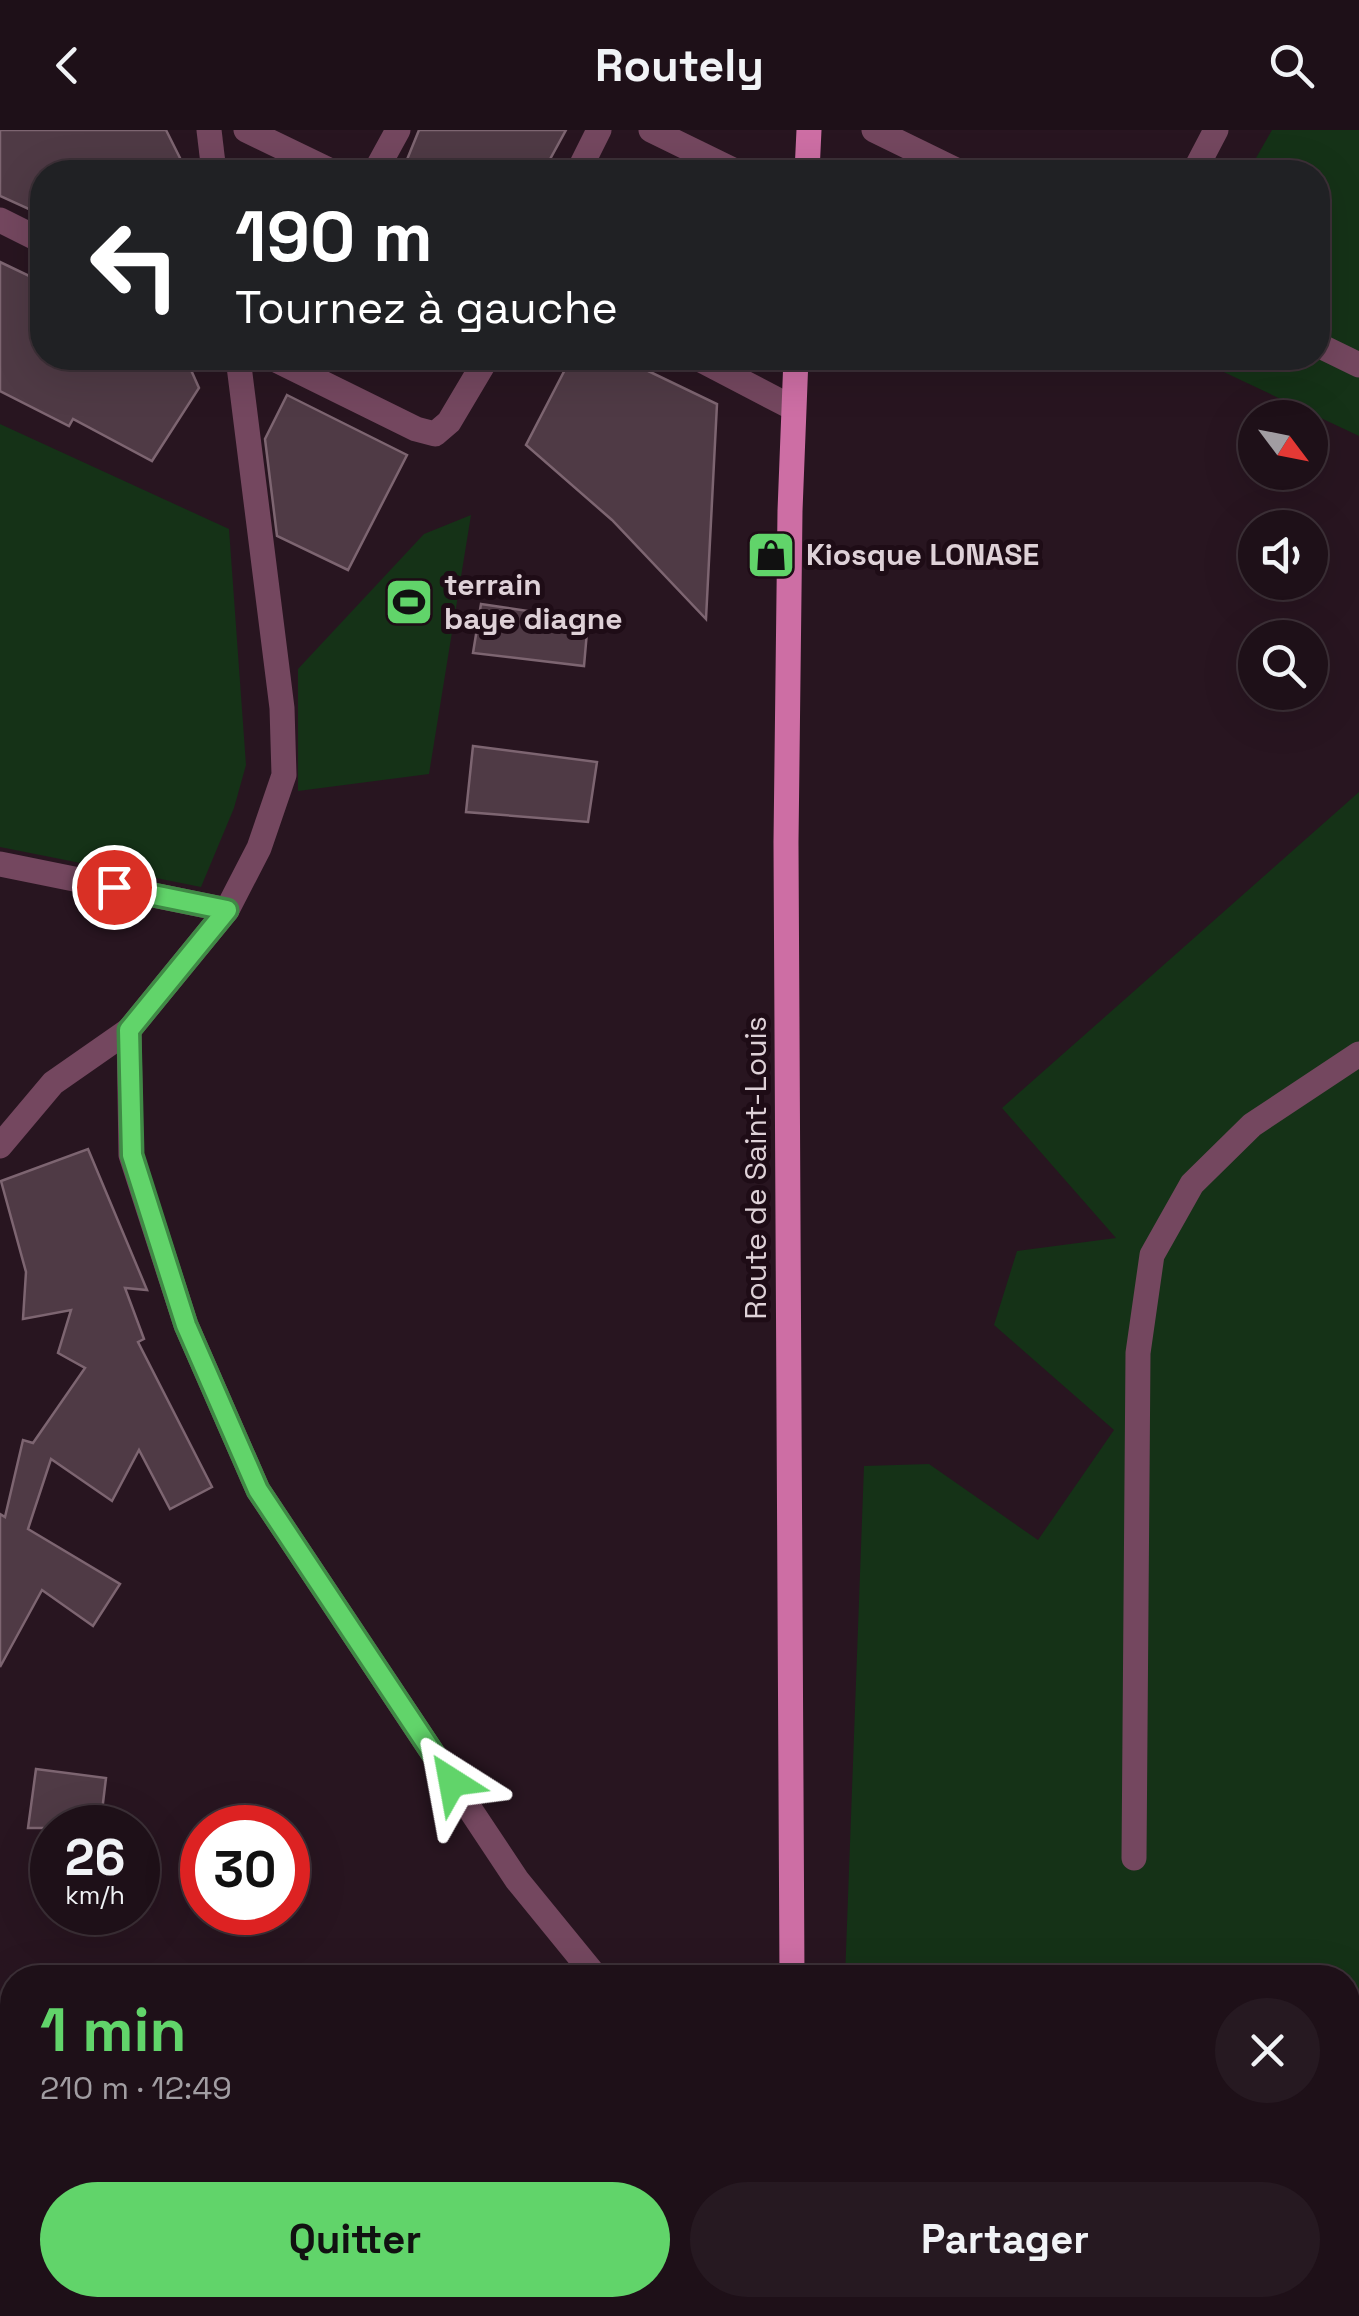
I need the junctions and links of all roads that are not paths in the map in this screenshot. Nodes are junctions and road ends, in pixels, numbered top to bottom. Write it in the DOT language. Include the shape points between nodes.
graph roads {
  1 [pos="209,130"];
  2 [pos="246,130"];
  3 [pos="398,130"];
  4 [pos="599,130"];
  5 [pos="651,130"];
  6 [pos="808,130"];
  7 [pos="874,130"];
  8 [pos="1216,130"];
  9 [pos="213,160"];
  10 [pos="307,160"];
  11 [pos="382,160"];
  12 [pos="584,160"];
  13 [pos="712,160"];
  14 [pos="807,160"];
  15 [pos="935,160"];
  16 [pos="1200,160"];
  17 [pos="0,220"];
  18 [pos="30,235"];
  19 [pos="1330,351"];
  20 [pos="1359,365"];
  21 [pos="240,370"];
  22 [pos="297,370"];
  23 [pos="480,370"];
  24 [pos="721,370"];
  25 [pos="795,370"];
  26 [pos="793,408"];
  27 [pos="0,864"];
  28 [pos="227,910"];
  29 [pos="129,1030"];
  30 [pos="1359,1054"];
  31 [pos="0,1146"];
  32 [pos="1134,1858"];
  33 [pos="586,1965"];
  34 [pos="792,1965"];
  1 -- 9 [label="street"];
  2 -- 10 [label="street"];
  3 -- 11 [label="street"];
  4 -- 12 [label="street"];
  5 -- 13 [label="street"];
  6 -- 14 [label="main road"];
  7 -- 15 [label="street"];
  8 -- 16 [label="street"];
  17 -- 18 [label="street"];
  19 -- 20 [label="street"];
  21 -- 28 [label="street" via="282,708 284,775 260,848"];
  22 -- 23 [label="street" via="435,434"];
  24 -- 26 [label="street"];
  25 -- 26 [label="main road, Route de Saint-Louis"];
  26 -- 34 [label="main road, Route de Saint-Louis" via="786,842"];
  27 -- 28 [label="street"];
  28 -- 29 [label="street"];
  29 -- 31 [label="street" via="53,1083"];
  29 -- 33 [label="street" via="132,1155 186,1325 258,1490 517,1880"];
  30 -- 32 [label="street" via="1252,1125 1192,1184 1152,1255 1138,1354"];
}
